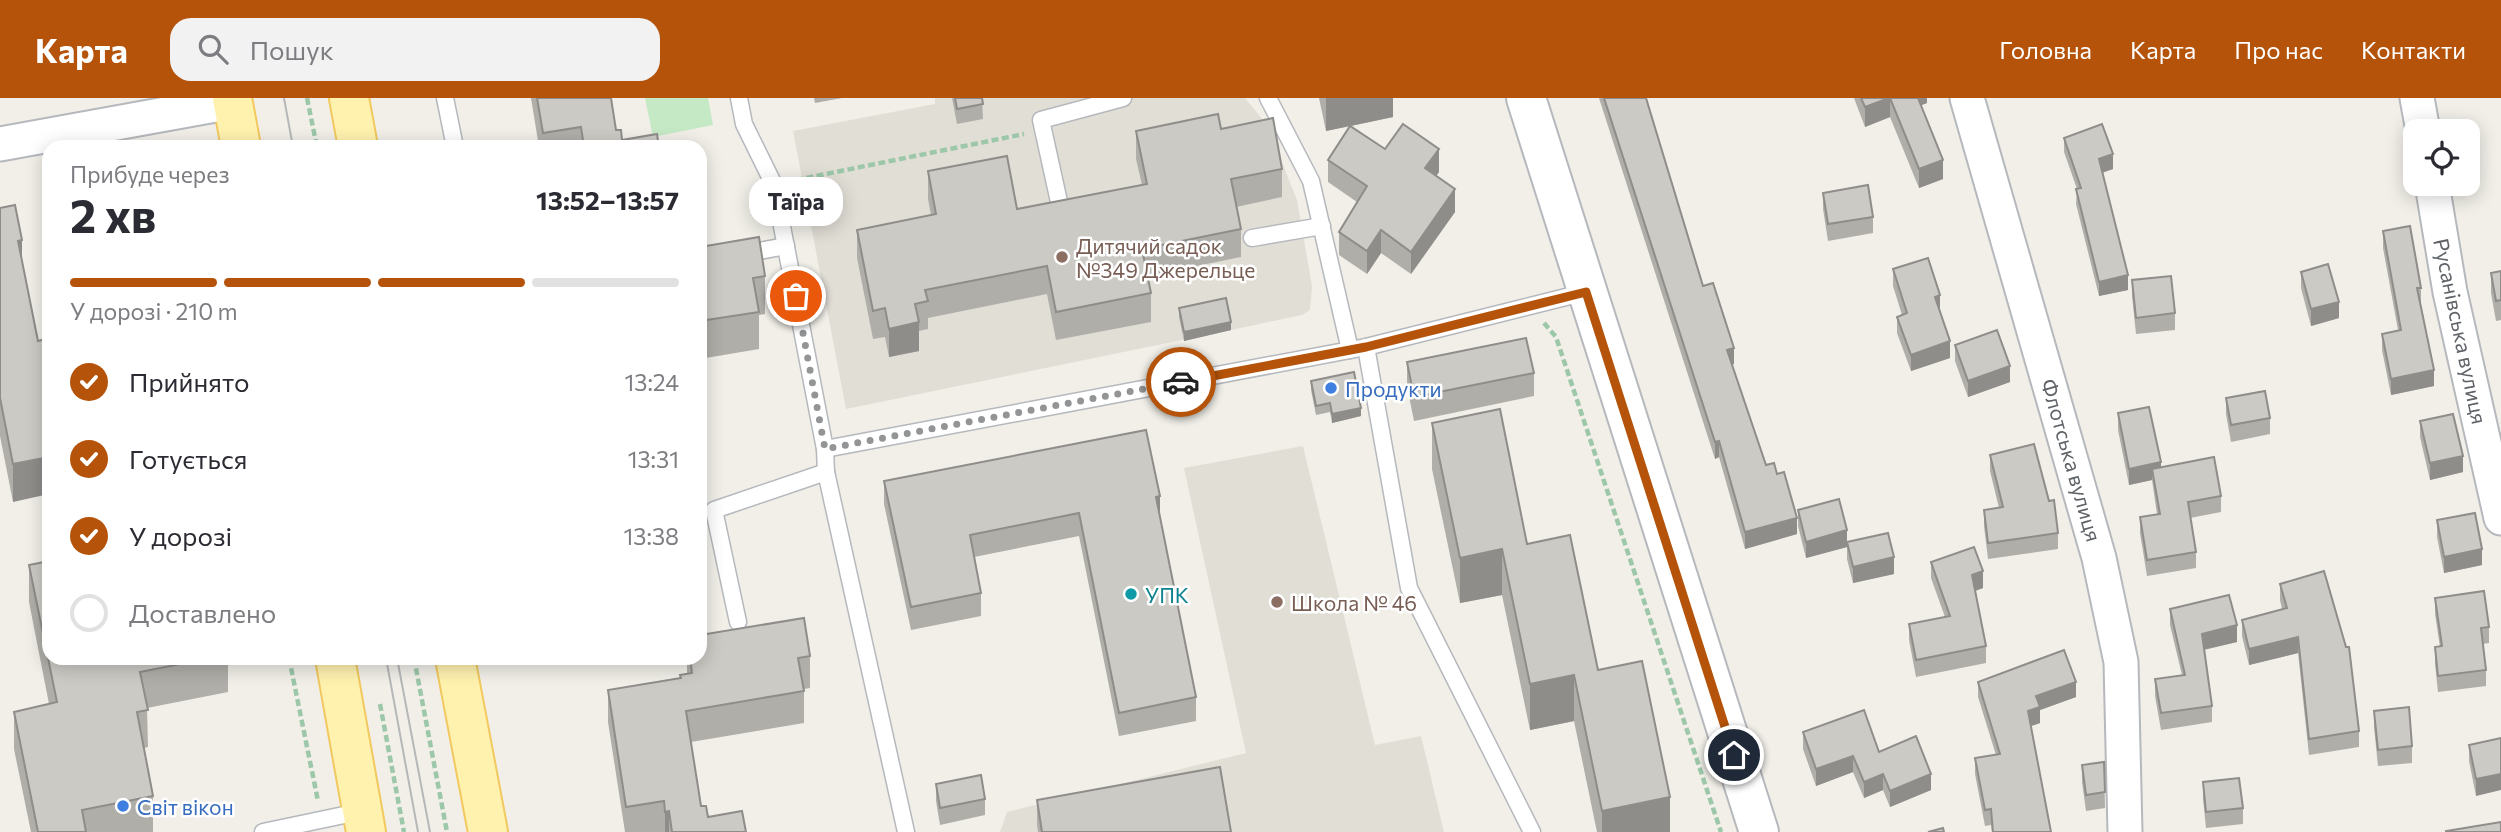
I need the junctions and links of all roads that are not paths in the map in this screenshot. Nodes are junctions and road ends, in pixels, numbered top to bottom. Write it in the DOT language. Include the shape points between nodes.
graph roads {
  1 [pos="349,98"];
  2 [pos="445,98"];
  3 [pos="739,98"];
  4 [pos="1123,98"];
  5 [pos="1268,98"];
  6 [pos="1525,98"];
  7 [pos="1967,98"];
  8 [pos="2417,98"];
  9 [pos="232,100"];
  10 [pos="2421,119"];
  11 [pos="240,140"];
  12 [pos="357,140"];
  13 [pos="454,140"];
  14 [pos="0,144"];
  15 [pos="2434,196"];
  16 [pos="1061,211"];
  17 [pos="1322,226"];
  18 [pos="1252,239"];
  19 [pos="786,246"];
  20 [pos="707,261"];
  21 [pos="1586,292"];
  22 [pos="1358,349"];
  23 [pos="825,449"];
  24 [pos="826,472"];
  25 [pos="2501,518"];
  26 [pos="738,622"];
  27 [pos="336,665"];
  28 [pos="456,665"];
  29 [pos="365,821"];
  30 [pos="263,832"];
  31 [pos="488,832"];
  32 [pos="906,832"];
  33 [pos="1532,832"];
  34 [pos="1759,832"];
  35 [pos="2124,832"];
  1 -- 12 [label="main road"];
  2 -- 13 [label="lane"];
  3 -- 19 [label="lane" via="744,124 774,185"];
  4 -- 16 [label="lane" via="1041,120"];
  5 -- 17 [label="lane" via="1311,181"];
  6 -- 21 [label="street"];
  7 -- 35 [label="street, Флотська вулиця" via="2099,558 2121,662"];
  8 -- 10 [label="street"];
  9 -- 11 [label="main road"];
  9 -- 14 [label="street"];
  15 -- 25 [label="street, Русанівська вулиця" via="2450,292"];
  17 -- 18 [label="lane"];
  17 -- 22 [label="lane"];
  19 -- 20 [label="lane"];
  19 -- 23 [label="lane"];
  21 -- 22 [label="lane"];
  21 -- 34 [label="street"];
  22 -- 23 [label="lane"];
  22 -- 33 [label="lane" via="1409,587"];
  23 -- 24 [label="lane"];
  24 -- 26 [label="lane" via="714,510"];
  24 -- 32 [label="lane"];
  27 -- 29 [label="main road"];
  28 -- 31 [label="main road"];
  29 -- 30 [label="lane" via="321,820"];
}
